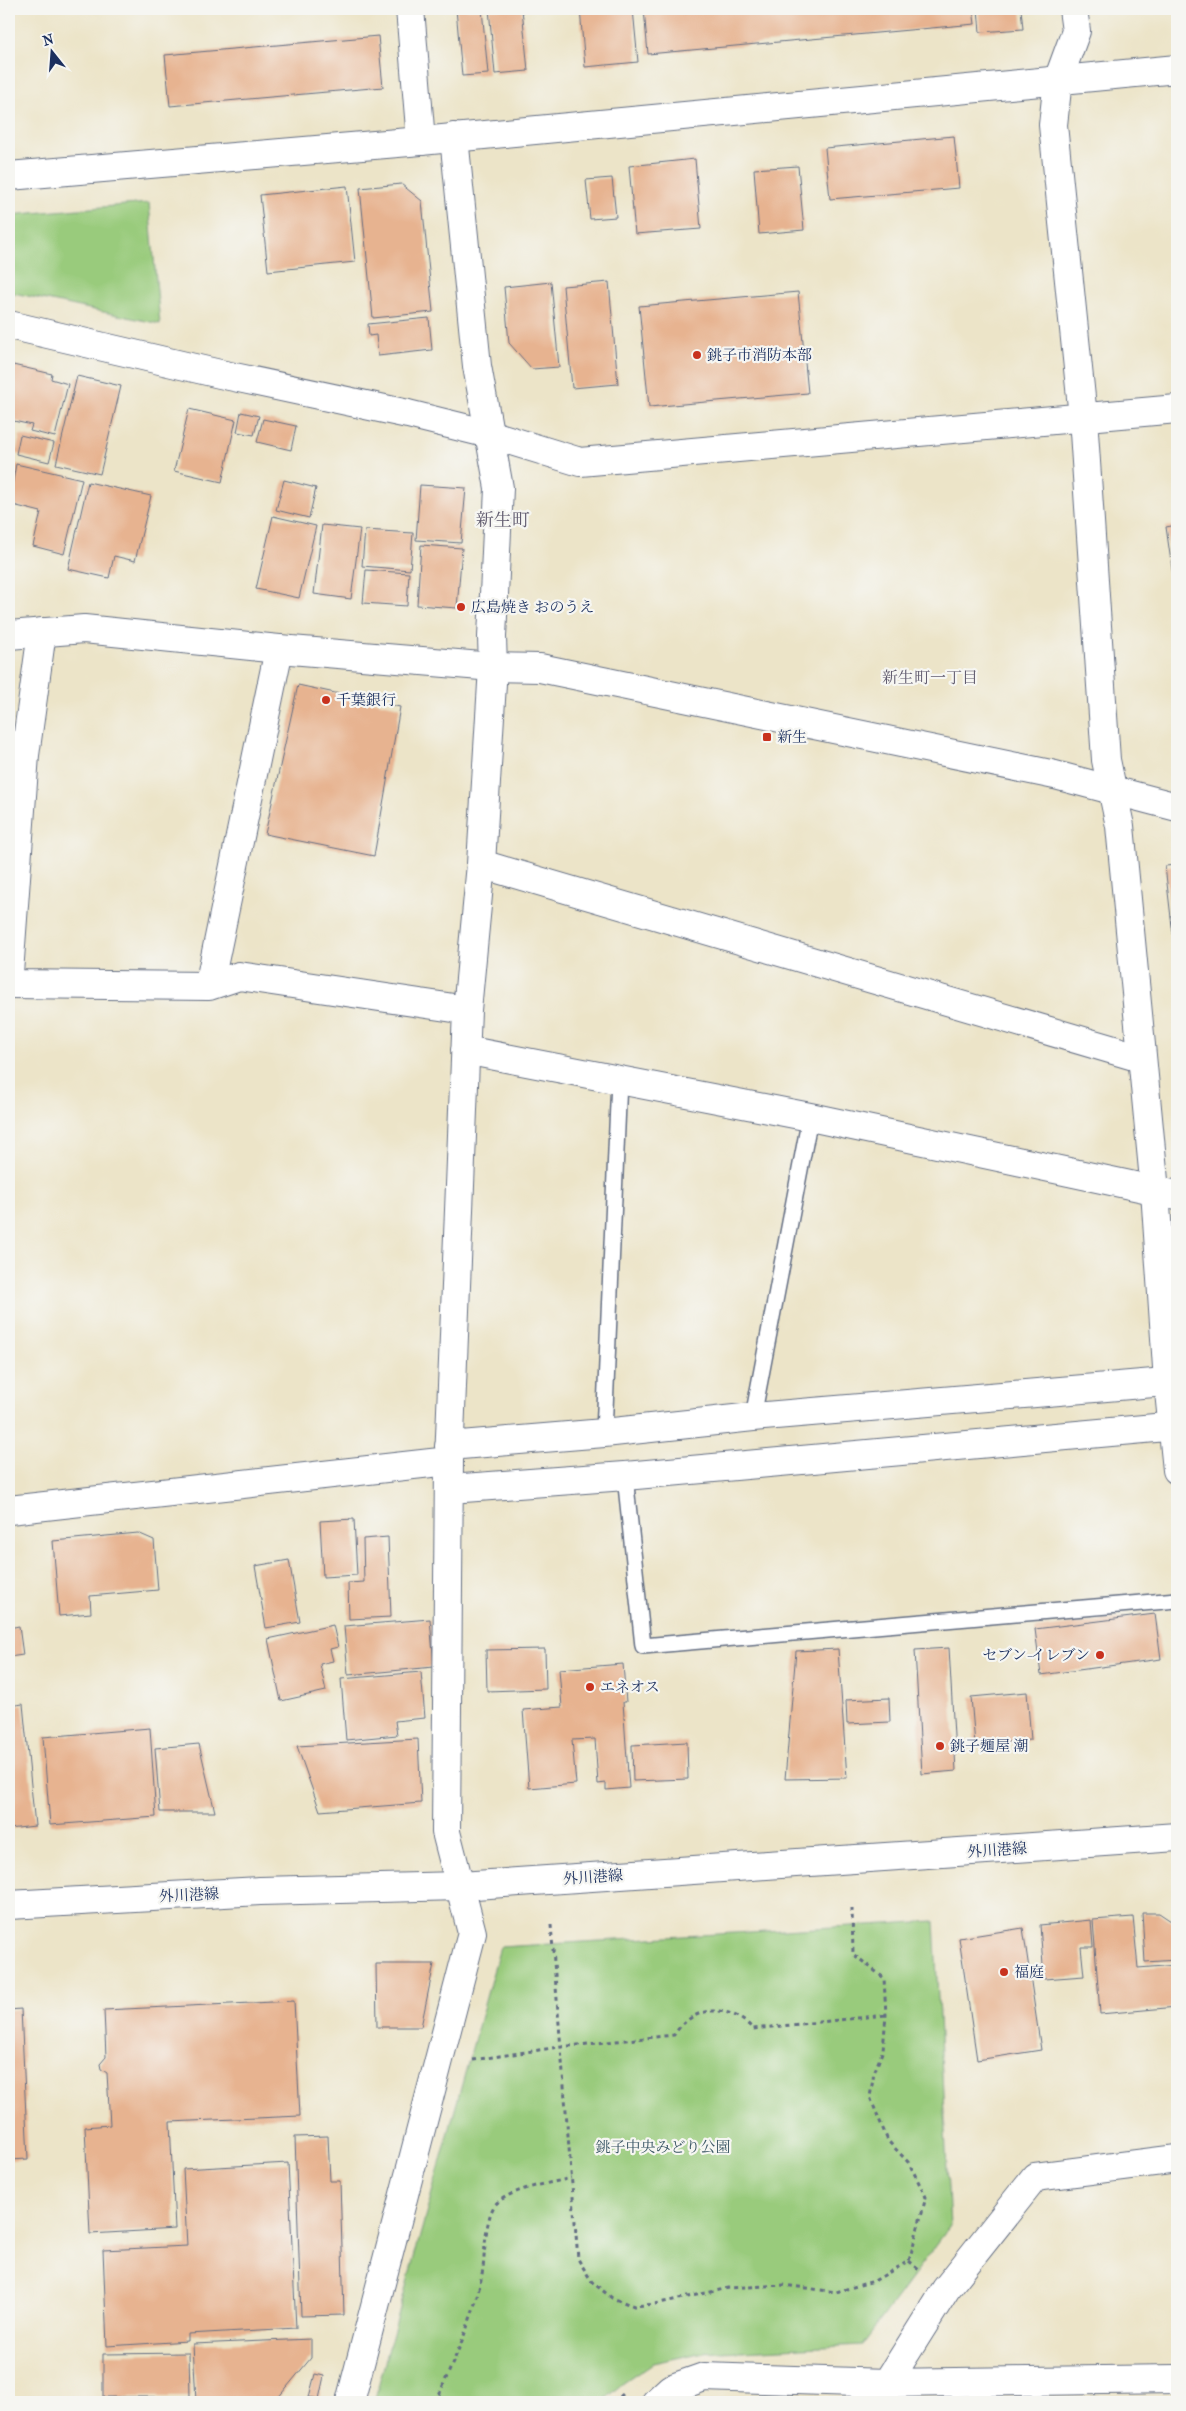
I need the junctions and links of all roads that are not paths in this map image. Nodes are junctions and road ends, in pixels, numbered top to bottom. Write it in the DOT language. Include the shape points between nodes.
graph roads {
  1 [pos="410,9"];
  2 [pos="1073,9"];
  3 [pos="1177,69"];
  4 [pos="1058,80"];
  5 [pos="454,137"];
  6 [pos="421,141"];
  7 [pos="9,176"];
  8 [pos="9,325"];
  9 [pos="1177,409"];
  10 [pos="1083,417"];
  11 [pos="489,434"];
  12 [pos="42,632"];
  13 [pos="9,635"];
  14 [pos="278,649"];
  15 [pos="493,667"];
  16 [pos="1112,790"];
  17 [pos="1177,806"];
  18 [pos="480,864"];
  19 [pos="9,972"];
  20 [pos="9,984"];
  21 [pos="209,986"];
  22 [pos="467,1010"];
  23 [pos="465,1050"];
  24 [pos="1141,1058"];
  25 [pos="619,1080"];
  26 [pos="810,1117"];
  27 [pos="1166,1193"];
  28 [pos="1172,1382"];
  29 [pos="754,1417"];
  30 [pos="1175,1426"];
  31 [pos="604,1433"];
  32 [pos="449,1454"];
  33 [pos="1177,1470"];
  34 [pos="624,1476"];
  35 [pos="450,1489"];
  36 [pos="9,1510"];
  37 [pos="1177,1600"];
  38 [pos="1177,1837"];
  39 [pos="460,1886"];
  40 [pos="9,1905"];
  41 [pos="1177,2159"];
  42 [pos="1177,2379"];
  43 [pos="881,2393"];
  44 [pos="350,2402"];
  45 [pos="656,2402"];
  1 -- 6 [label="street"];
  2 -- 4 [label="street" via="1076,31"];
  3 -- 4 [label="street"];
  4 -- 5 [label="street"];
  4 -- 10 [label="street" via="1054,125"];
  5 -- 6 [label="street"];
  5 -- 11 [label="street" via="477,366"];
  6 -- 7 [label="street"];
  8 -- 11 [label="street"];
  9 -- 10 [label="street"];
  10 -- 11 [label="street" via="580,462"];
  10 -- 16 [label="street" via="1106,760"];
  11 -- 15 [label="street" via="499,488"];
  12 -- 13 [label="street"];
  12 -- 14 [label="street" via="84,629"];
  12 -- 19 [label="street" via="25,755"];
  14 -- 15 [label="street"];
  14 -- 21 [label="street"];
  15 -- 16 [label="street" via="540,668 1055,775"];
  15 -- 18 [label="street"];
  16 -- 17 [label="street"];
  16 -- 24 [label="street" via="1120,826"];
  18 -- 22 [label="street"];
  18 -- 24 [label="street"];
  20 -- 21 [label="street"];
  21 -- 22 [label="street" via="239,976"];
  22 -- 23 [label="street"];
  23 -- 25 [label="street"];
  23 -- 32 [label="street"];
  24 -- 27 [label="street"];
  25 -- 26 [label="street"];
  25 -- 31 [label="lane"];
  26 -- 27 [label="street"];
  26 -- 29 [label="lane"];
  27 -- 28 [label="street"];
  28 -- 29 [label="street"];
  28 -- 30 [label="street"];
  29 -- 31 [label="street"];
  30 -- 33 [label="street"];
  30 -- 34 [label="street"];
  31 -- 32 [label="street"];
  32 -- 35 [label="street"];
  32 -- 36 [label="street"];
  34 -- 35 [label="street"];
  34 -- 37 [label="lane" via="644,1646"];
  35 -- 39 [label="street" via="446,1832"];
  38 -- 39 [label="street, 外川港線"];
  39 -- 40 [label="street, 外川港線" via="260,1891"];
  39 -- 44 [label="street" via="472,1933"];
  41 -- 43 [label="street" via="1035,2177 946,2288"];
  42 -- 43 [label="street"];
  43 -- 45 [label="street" via="704,2377 670,2389"];
}
